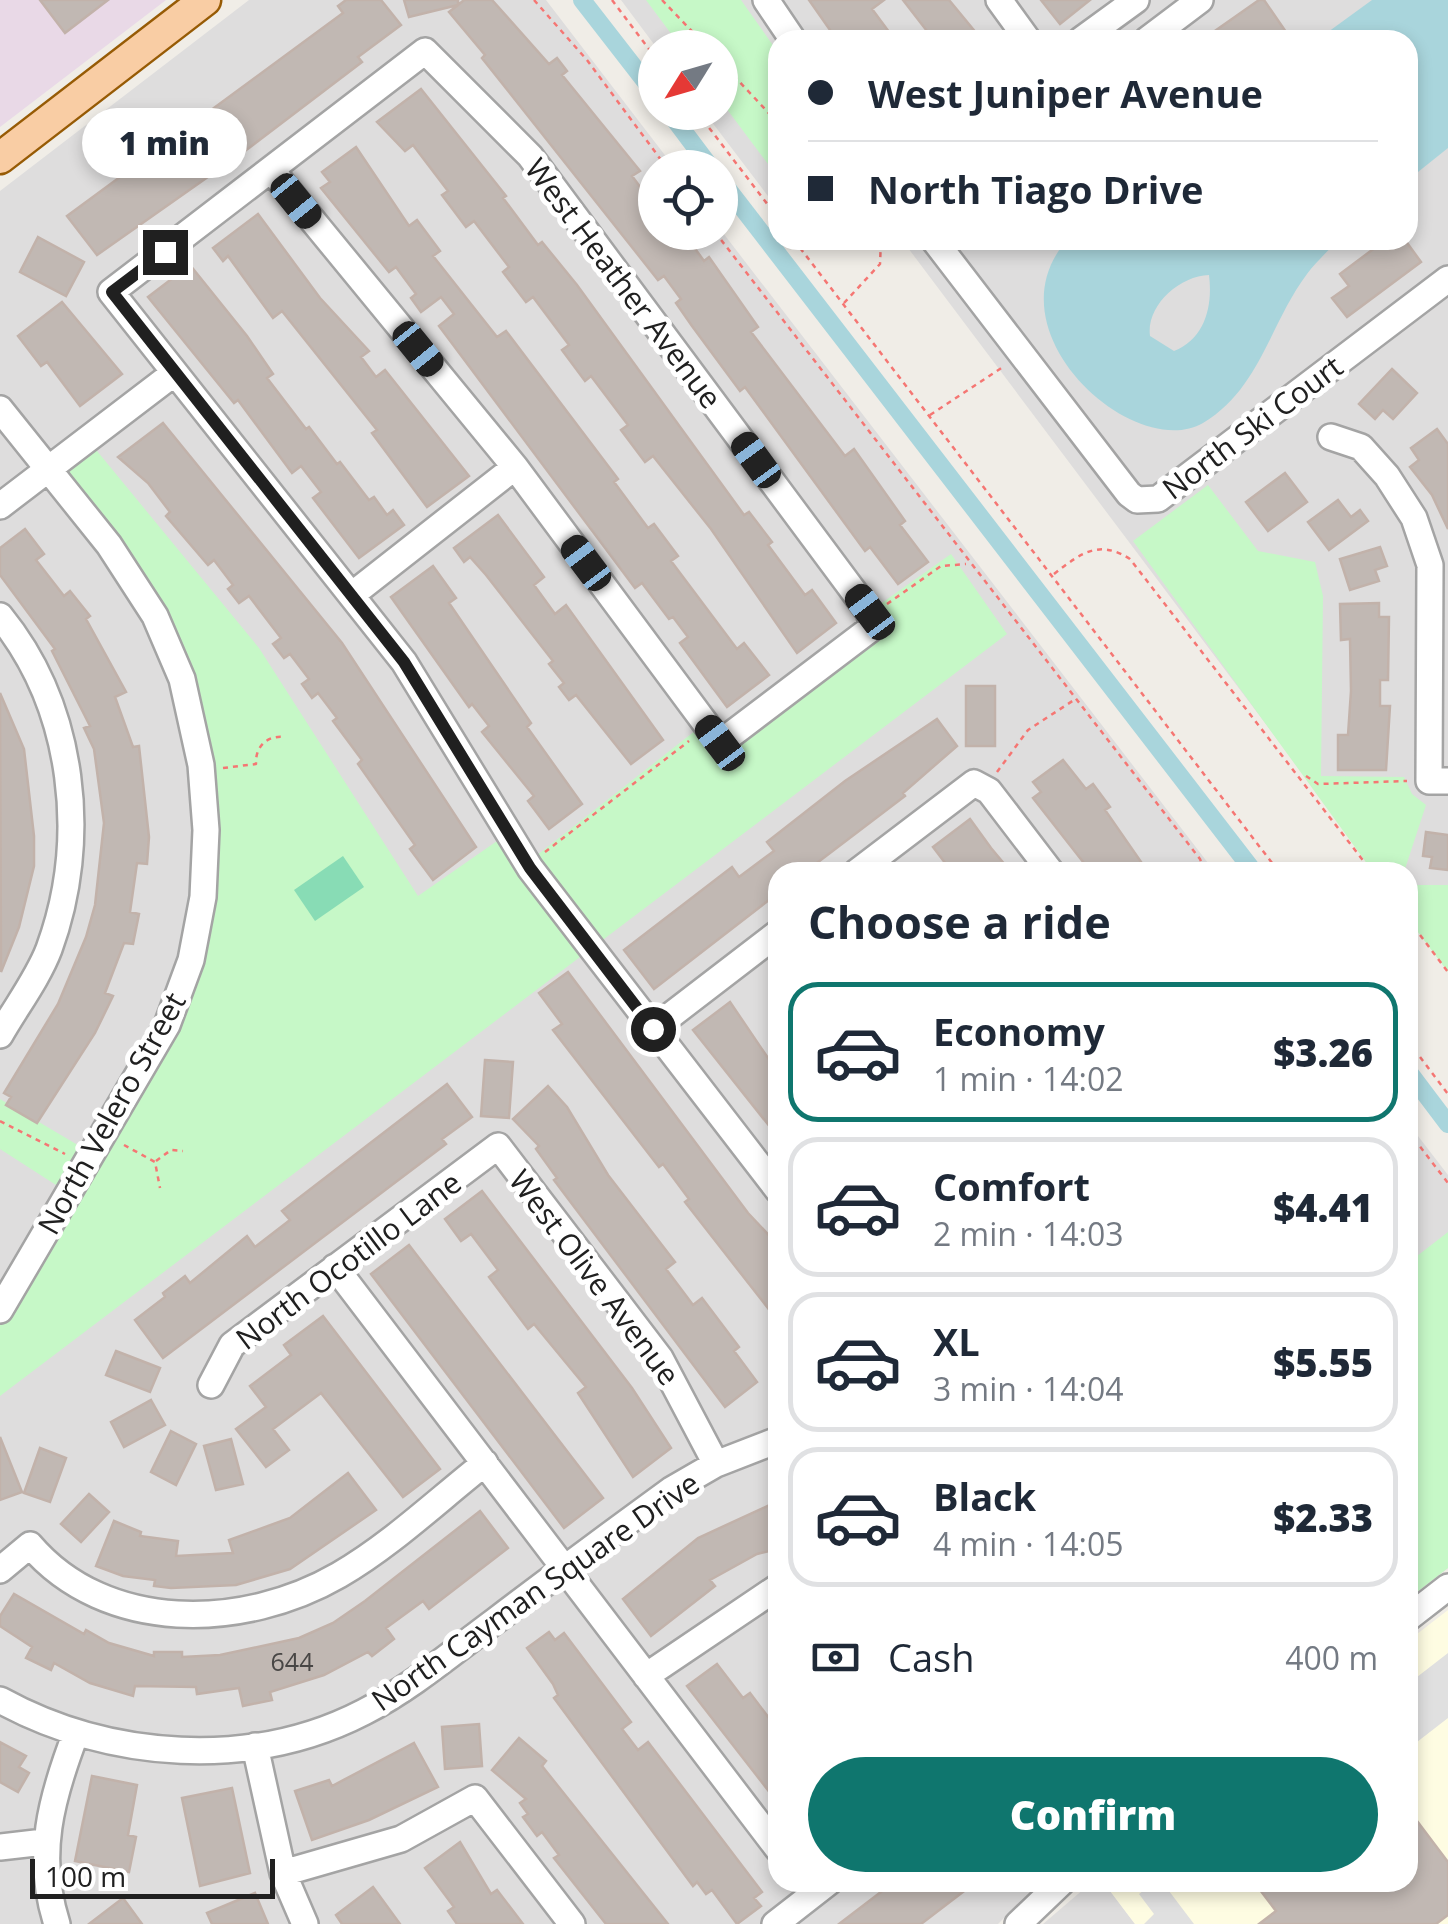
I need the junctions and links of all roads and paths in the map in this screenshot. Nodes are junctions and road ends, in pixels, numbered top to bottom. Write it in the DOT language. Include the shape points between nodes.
graph roads {
  1 [pos="203,0"];
  2 [pos="534,0"];
  3 [pos="612,0"];
  4 [pos="662,0"];
  5 [pos="766,0"];
  6 [pos="998,0"];
  7 [pos="1136,0"];
  8 [pos="1200,0"];
  9 [pos="691,30"];
  10 [pos="786,30"];
  11 [pos="1020,30"];
  12 [pos="1095,30"];
  13 [pos="1160,30"];
  14 [pos="638,34"];
  15 [pos="738,81"];
  16 [pos="768,113"];
  17 [pos="711,130"];
  18 [pos="654,150"];
  19 [pos="0,158"];
  20 [pos="272,171"];
  21 [pos="768,205"];
  22 [pos="729,250"];
  23 [pos="802,250"];
  24 [pos="881,250"];
  25 [pos="942,250"];
  26 [pos="1448,279"];
  27 [pos="843,304"];
  28 [pos="1028,363"];
  29 [pos="173,374"];
  30 [pos="0,409"];
  31 [pos="929,416"];
  32 [pos="1331,437"];
  33 [pos="515,468"];
  34 [pos="47,471"];
  35 [pos="0,506"];
  36 [pos="967,563"];
  37 [pos="1052,576"];
  38 [pos="354,594"];
  39 [pos="0,616"];
  40 [pos="871,620"];
  41 [pos="1076,700"];
  42 [pos="714,735"];
  43 [pos="284,737"];
  44 [pos="202,771"];
  45 [pos="1306,776"];
  46 [pos="1439,781"];
  47 [pos="982,787"];
  48 [pos="540,856"];
  49 [pos="872,862"];
  50 [pos="1043,862"];
  51 [pos="1201,862"];
  52 [pos="1271,862"];
  53 [pos="1364,862"];
  54 [pos="1418,932"];
  55 [pos="768,941"];
  56 [pos="1448,972"];
  57 [pos="653,1029"];
  58 [pos="0,1035"];
  59 [pos="1418,1054"];
  60 [pos="1448,1094"];
  61 [pos="0,1120"];
  62 [pos="105,1135"];
  63 [pos="1418,1144"];
  64 [pos="498,1146"];
  65 [pos="183,1150"];
  66 [pos="155,1162"];
  67 [pos="86,1167"];
  68 [pos="768,1177"];
  69 [pos="1448,1183"];
  70 [pos="160,1188"];
  71 [pos="335,1267"];
  72 [pos="0,1310"];
  73 [pos="210,1385"];
  74 [pos="768,1444"];
  75 [pos="485,1463"];
  76 [pos="716,1464"];
  77 [pos="564,1568"];
  78 [pos="0,1570"];
  79 [pos="1448,1586"];
  80 [pos="768,1594"];
  81 [pos="1418,1610"];
  82 [pos="646,1676"];
  83 [pos="0,1700"];
  84 [pos="76,1733"];
  85 [pos="256,1746"];
  86 [pos="768,1836"];
  87 [pos="44,1842"];
  88 [pos="0,1848"];
  89 [pos="283,1873"];
  90 [pos="810,1892"];
  91 [pos="1052,1892"];
  92 [pos="57,1924"];
  93 [pos="304,1924"];
  94 [pos="572,1924"];
  95 [pos="775,1924"];
  96 [pos="1018,1924"];
  1 -- 19 [label="main road"];
  2 -- 18 [label="path"];
  3 -- 14 [label="path"];
  4 -- 9 [label="path"];
  5 -- 10 [label="street"];
  6 -- 11 [label="street"];
  7 -- 12 [label="street"];
  8 -- 13 [label="street"];
  15 -- 16 [label="path"];
  17 -- 21 [label="path"];
  20 -- 29 [label="street" via="112,292"];
  20 -- 33 [label="street"];
  20 -- 40 [label="street, West Heather Avenue" via="425,51 530,156"];
  22 -- 36 [label="path"];
  23 -- 27 [label="path"];
  24 -- 27 [label="path" via="880,264"];
  25 -- 28 [label="street"];
  26 -- 28 [label="street, North Ski Court" via="1148,502 1129,494"];
  27 -- 31 [label="path"];
  28 -- 31 [label="path"];
  29 -- 34 [label="street"];
  29 -- 38 [label="street"];
  30 -- 34 [label="street, North Velero Street"];
  31 -- 37 [label="path"];
  32 -- 46 [label="street" via="1361,447 1388,476 1414,518 1430,565"];
  33 -- 38 [label="street"];
  33 -- 42 [label="street"];
  34 -- 35 [label="street"];
  34 -- 44 [label="street, North Velero Street" via="109,545 155,616 182,679"];
  36 -- 40 [label="path" via="941,566"];
  36 -- 41 [label="path"];
  37 -- 52 [label="path"];
  37 -- 53 [label="path" via="1082,552 1100,547 1130,559"];
  38 -- 57 [label="street" via="404,662 530,868"];
  39 -- 58 [label="street" via="42,687 60,737 73,813 70,879 48,952"];
  40 -- 42 [label="street"];
  41 -- 47 [label="path" via="1023,734"];
  41 -- 51 [label="path"];
  42 -- 48 [label="path"];
  43 -- 44 [label="path" via="264,743 256,764"];
  44 -- 62 [label="street, North Velero Street" via="204,864 191,960 167,1025"];
  45 -- 46 [label="path" via="1318,784"];
  47 -- 49 [label="street"];
  47 -- 50 [label="street"];
  54 -- 56 [label="path"];
  55 -- 57 [label="street"];
  57 -- 68 [label="street"];
  59 -- 60 [label="path"];
  61 -- 67 [label="path"];
  62 -- 66 [label="path"];
  62 -- 67 [label="street, North Velero Street"];
  63 -- 69 [label="path"];
  64 -- 71 [label="street, North Ocotillo Lane"];
  64 -- 76 [label="street, West Olive Avenue" via="660,1358"];
  65 -- 66 [label="path"];
  66 -- 70 [label="path"];
  67 -- 72 [label="street, North Velero Street"];
  71 -- 73 [label="street, North Ocotillo Lane" via="232,1344"];
  71 -- 75 [label="street"];
  74 -- 76 [label="street, North Cayman Square Drive"];
  75 -- 77 [label="street"];
  75 -- 78 [label="street" via="341,1574 238,1613 192,1616 88,1593 54,1572 30,1545"];
  76 -- 77 [label="street, North Cayman Square Drive"];
  77 -- 82 [label="street"];
  77 -- 85 [label="street, North Cayman Square Drive" via="363,1713"];
  79 -- 81 [label="street"];
  80 -- 82 [label="street"];
  82 -- 86 [label="street"];
  83 -- 84 [label="street, North Cayman Square Drive"];
  84 -- 85 [label="street, North Cayman Square Drive" via="135,1748"];
  84 -- 87 [label="street"];
  85 -- 89 [label="street"];
  87 -- 88 [label="street"];
  87 -- 92 [label="street" via="46,1890"];
  89 -- 93 [label="street"];
  89 -- 94 [label="street" via="401,1839 475,1798"];
  90 -- 95 [label="street"];
  91 -- 96 [label="street"];
}
